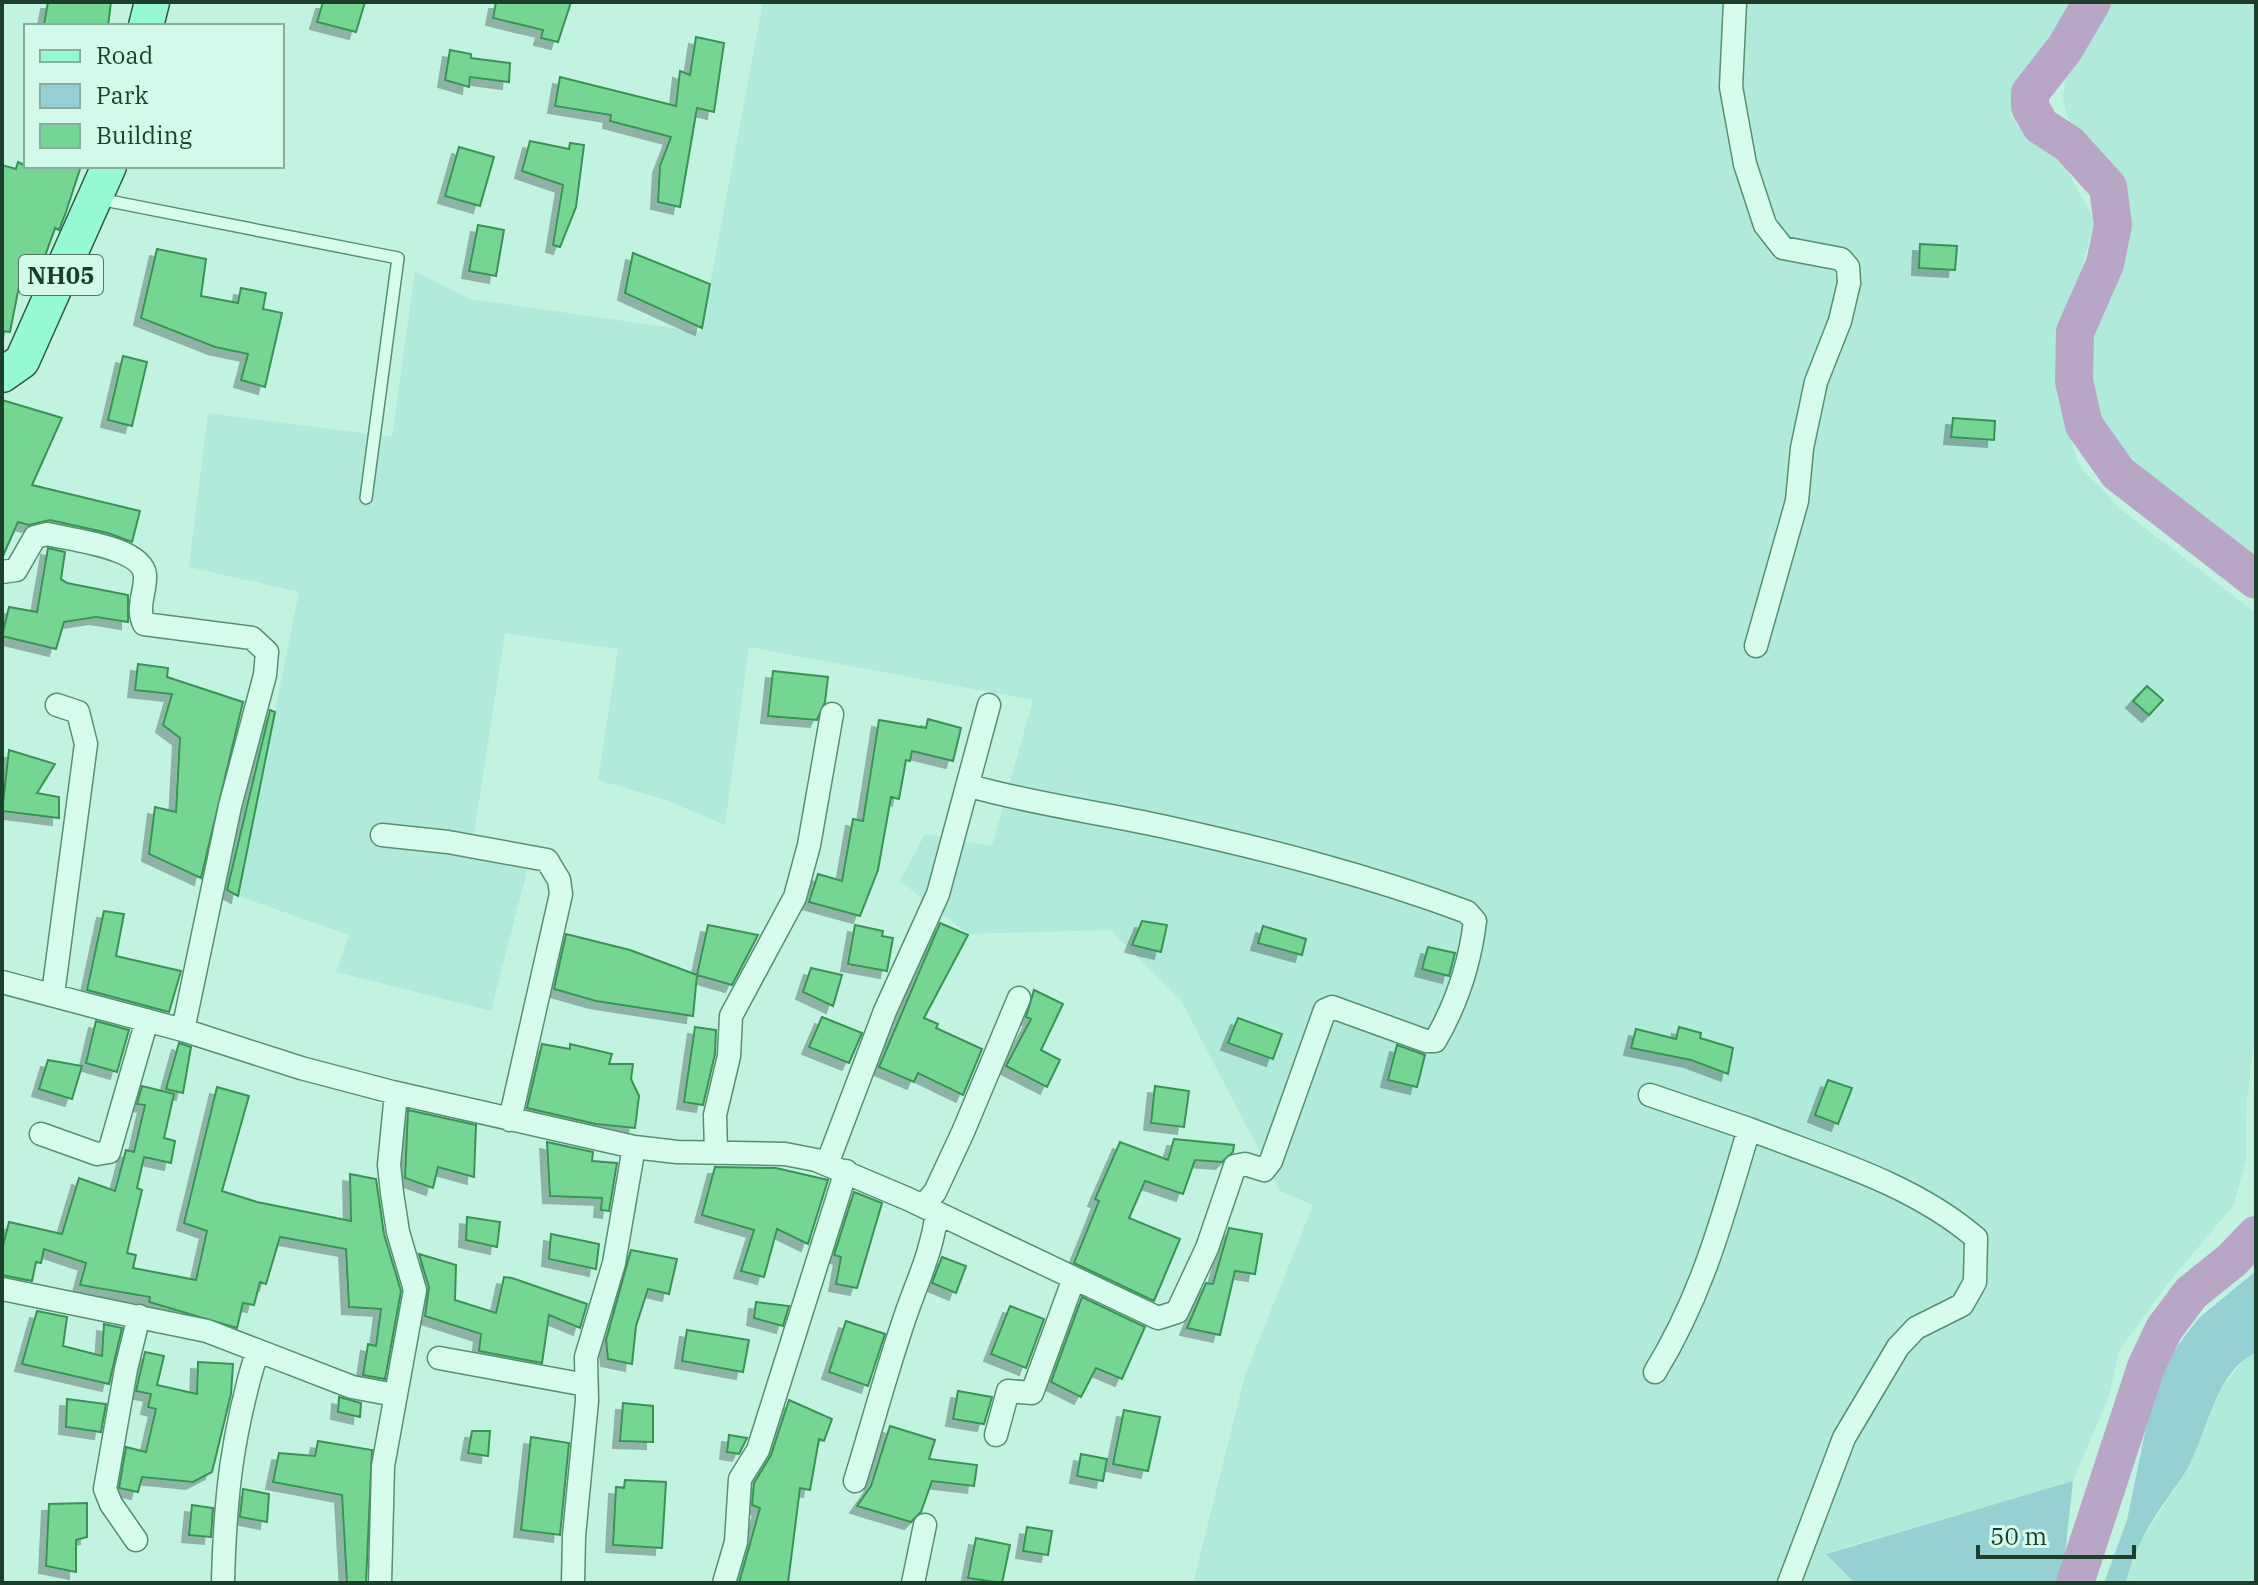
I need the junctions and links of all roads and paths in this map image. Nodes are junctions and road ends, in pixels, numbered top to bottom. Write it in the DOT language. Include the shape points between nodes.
graph roads {
  1 [pos="152,2"];
  2 [pos="1735,2"];
  3 [pos="146,24"];
  4 [pos="108,168"];
  5 [pos="95,198"];
  6 [pos="2,375"];
  7 [pos="366,498"];
  8 [pos="2,572"];
  9 [pos="1756,646"];
  10 [pos="57,705"];
  11 [pos="989,705"];
  12 [pos="832,714"];
  13 [pos="970,786"];
  14 [pos="382,835"];
  15 [pos="2,982"];
  16 [pos="53,994"];
  17 [pos="1019,998"];
  18 [pos="147,1020"];
  19 [pos="183,1030"];
  20 [pos="396,1093"];
  21 [pos="1650,1095"];
  22 [pos="510,1120"];
  23 [pos="1749,1129"];
  24 [pos="41,1134"];
  25 [pos="634,1147"];
  26 [pos="716,1153"];
  27 [pos="836,1168"];
  28 [pos="930,1210"];
  29 [pos="1074,1278"];
  30 [pos="2,1289"];
  31 [pos="139,1316"];
  32 [pos="257,1351"];
  33 [pos="439,1358"];
  34 [pos="1655,1372"];
  35 [pos="586,1385"];
  36 [pos="395,1395"];
  37 [pos="996,1435"];
  38 [pos="855,1481"];
  39 [pos="925,1525"];
  40 [pos="136,1540"];
  41 [pos="223,1583"];
  42 [pos="380,1583"];
  43 [pos="573,1583"];
  44 [pos="724,1583"];
  45 [pos="913,1583"];
  46 [pos="1789,1583"];
  1 -- 3 [label="main road"];
  2 -- 9 [label="street" via="1731,87 1745,164 1765,225 1783,248 1841,259 1848,267 1849,283 1816,382 1797,501"];
  4 -- 5 [label="main road, NH05"];
  5 -- 6 [label="main road, NH05" via="22,361"];
  5 -- 7 [label="lane" via="398,258"];
  8 -- 19 [label="street" via="16,570 35,537 47,534 124,551 141,564 145,576 140,609 144,624 252,638 267,652"];
  10 -- 16 [label="street" via="78,712 86,744"];
  11 -- 13 [label="street"];
  12 -- 26 [label="street" via="795,897 731,1016 729,1056 715,1115"];
  13 -- 27 [label="street" via="938,894 885,1011"];
  13 -- 29 [label="street" via="1359,875 1467,912 1475,921 1471,952 1435,1041 1332,1007 1325,1010 1271,1161 1264,1170 1235,1166 1207,1248 1177,1312 1158,1318"];
  14 -- 22 [label="street" via="547,860 559,880 561,894"];
  15 -- 16 [label="street"];
  16 -- 18 [label="street"];
  17 -- 28 [label="street"];
  18 -- 19 [label="street"];
  18 -- 24 [label="street" via="109,1152 97,1154"];
  19 -- 20 [label="street"];
  20 -- 22 [label="street"];
  20 -- 36 [label="street" via="390,1179 415,1290"];
  21 -- 23 [label="street"];
  22 -- 25 [label="street"];
  23 -- 34 [label="street" via="1708,1263 1684,1325"];
  23 -- 46 [label="street" via="1884,1181 1976,1238 1975,1282 1962,1305 1916,1328 1898,1347 1844,1438"];
  25 -- 26 [label="street"];
  25 -- 35 [label="street" via="614,1263 586,1357"];
  26 -- 27 [label="street" via="785,1154"];
  27 -- 28 [label="street"];
  27 -- 44 [label="street" via="758,1450 740,1479 736,1542"];
  28 -- 29 [label="street"];
  28 -- 38 [label="street" via="931,1252 913,1292"];
  29 -- 37 [label="street" via="1032,1393 1008,1391"];
  30 -- 31 [label="street"];
  31 -- 32 [label="street" via="207,1331"];
  31 -- 40 [label="street" via="105,1489"];
  32 -- 36 [label="street" via="352,1387"];
  32 -- 41 [label="street" via="237,1422 227,1485"];
  33 -- 35 [label="street"];
  35 -- 43 [label="street"];
  36 -- 42 [label="street" via="383,1466"];
  39 -- 45 [label="street"];
}
